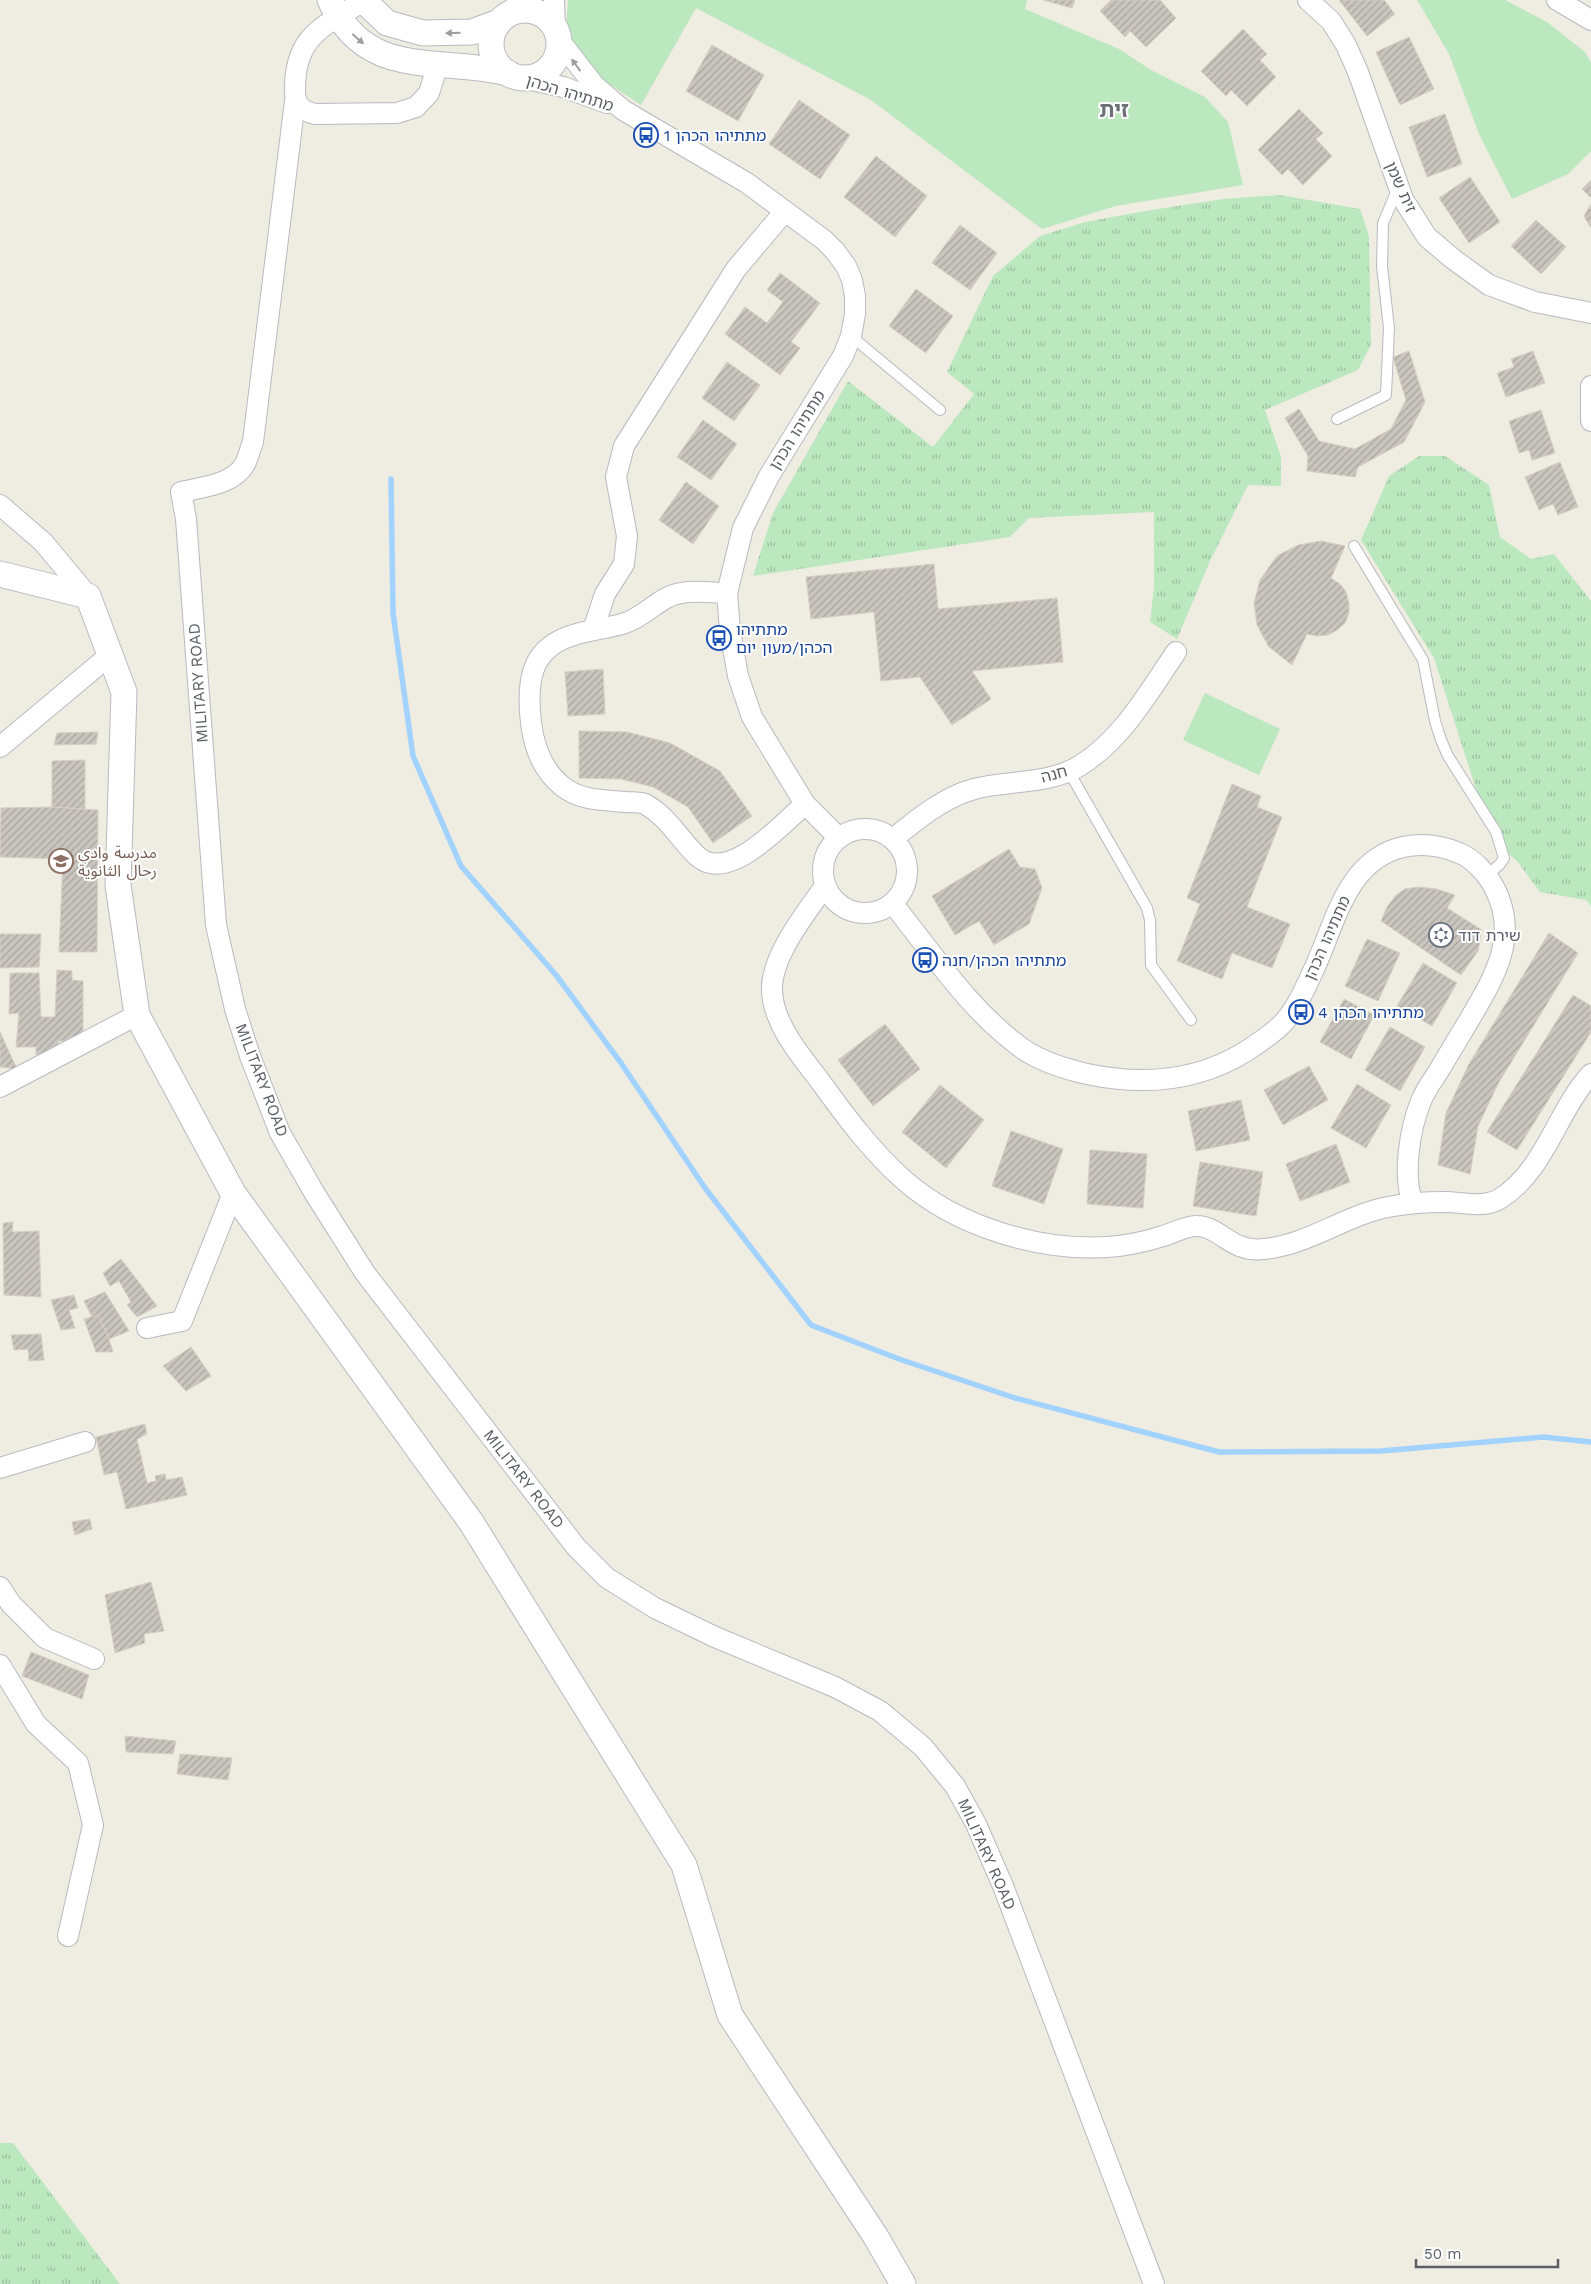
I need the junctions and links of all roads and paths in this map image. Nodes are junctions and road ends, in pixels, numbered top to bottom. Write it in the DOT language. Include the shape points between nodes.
graph roads {
  1 [pos="363,0"];
  2 [pos="554,0"];
  3 [pos="1308,0"];
  4 [pos="1557,0"];
  5 [pos="333,9"];
  6 [pos="509,12"];
  7 [pos="1591,20"];
  8 [pos="557,34"];
  9 [pos="438,64"];
  10 [pos="513,75"];
  11 [pos="295,101"];
  12 [pos="623,110"];
  13 [pos="1398,186"];
  14 [pos="786,211"];
  15 [pos="1591,313"];
  16 [pos="851,336"];
  17 [pos="1591,386"];
  18 [pos="940,410"];
  19 [pos="1337,418"];
  20 [pos="1591,422"];
  21 [pos="0,505"];
  22 [pos="1354,546"];
  23 [pos="0,574"];
  24 [pos="728,593"];
  25 [pos="88,596"];
  26 [pos="593,630"];
  27 [pos="1176,652"];
  28 [pos="110,655"];
  29 [pos="0,747"];
  30 [pos="1068,770"];
  31 [pos="805,804"];
  32 [pos="838,837"];
  33 [pos="893,839"];
  34 [pos="1486,877"];
  35 [pos="825,886"];
  36 [pos="893,904"];
  37 [pos="137,1015"];
  38 [pos="1191,1020"];
  39 [pos="1591,1074"];
  40 [pos="0,1087"];
  41 [pos="233,1192"];
  42 [pos="1413,1203"];
  43 [pos="147,1328"];
  44 [pos="85,1442"];
  45 [pos="0,1468"];
  46 [pos="0,1587"];
  47 [pos="94,1659"];
  48 [pos="0,1665"];
  49 [pos="68,1936"];
  50 [pos="904,2284"];
  51 [pos="1154,2284"];
  1 -- 5 [label="street"];
  6 -- 1 [label="street, one-way" via="472,32 423,33 387,23"];
  2 -- 8 [label="street"];
  3 -- 13 [label="street, זית שמן" via="1331,22 1346,44"];
  4 -- 7 [label="street"];
  5 -- 9 [label="street, one-way" via="372,51 419,64"];
  5 -- 11 [label="street" via="300,51 295,72"];
  6 -- 8 [label="street" via="535,11 550,21"];
  6 -- 10 [label="street" via="491,39 500,67"];
  8 -- 10 [label="street" via="554,61 547,69 533,76"];
  12 -- 8 [label="street, מתתיהו הכהן, one-way" via="594,85"];
  9 -- 10 [label="street" via="483,67"];
  9 -- 11 [label="street" via="429,92 416,107 397,114 315,114 304,112"];
  10 -- 12 [label="street, מתתיהו הכהן" via="563,87"];
  11 -- 51 [label="street, MILITARY ROAD" via="253,442 244,466 234,476 220,483 181,492 186,519 216,924 235,1008 280,1133 365,1273 576,1547 607,1578 655,1608 880,1710 923,1748 955,1786 1004,1886"];
  12 -- 14 [label="street, מתתיהו הכהן" via="747,183"];
  13 -- 15 [label="street, זית שמן" via="1427,236 1489,285 1535,302"];
  13 -- 19 [label="lane" via="1383,223 1382,266 1389,328 1386,395"];
  14 -- 16 [label="street, מתתיהו הכהן" via="824,240 846,266 855,296 856,314"];
  14 -- 26 [label="street" via="736,269 624,446 616,477 627,536 624,564 605,594"];
  16 -- 18 [label="lane"];
  16 -- 24 [label="street, מתתיהו הכהן" via="843,356 768,476 743,528"];
  17 -- 20 [label="street"];
  21 -- 25 [label="street" via="43,542"];
  22 -- 34 [label="lane" via="1423,660 1440,740 1496,832 1504,858"];
  23 -- 25 [label="street"];
  24 -- 26 [label="street" via="681,592 626,623"];
  24 -- 31 [label="street, מתתיהו הכהן" via="730,631 738,676 752,717"];
  25 -- 28 [label="street"];
  26 -- 31 [label="street" via="557,640 544,649 532,677 530,708 539,757 563,787 583,798 643,803 659,813 706,863 722,864 754,849"];
  27 -- 30 [label="street, חנה" via="1121,729 1102,749 1080,766"];
  28 -- 29 [label="street"];
  28 -- 37 [label="street" via="124,692 118,885"];
  30 -- 33 [label="street, חנה" via="1057,775 973,789 930,811"];
  30 -- 38 [label="lane" via="1147,908 1151,965"];
  31 -- 32 [label="street, מתתיהו הכהן"];
  32 -- 33 [label="street" via="865,828"];
  32 -- 35 [label="street" via="822,868"];
  33 -- 36 [label="street" via="905,856 908,877"];
  34 -- 36 [label="street, מתתיהו הכהן" via="1466,856 1446,847 1412,845 1376,857 1348,890 1301,997 1284,1022 1264,1040 1212,1070 1183,1078 1150,1081 1115,1080 1079,1072 1051,1064 1026,1051 976,1008"];
  34 -- 42 [label="street, מתתיהו הכהן" via="1502,903 1504,945 1498,969 1421,1099 1414,1123 1408,1172 1408,1191"];
  35 -- 36 [label="street" via="842,907 862,914 877,912"];
  35 -- 42 [label="street" via="784,948 774,972 772,990 775,1006 799,1052 848,1120 907,1183 936,1202 1002,1233 1069,1248 1132,1246 1195,1226 1210,1230 1244,1250 1288,1244 1384,1208"];
  37 -- 40 [label="street"];
  37 -- 41 [label="street"];
  39 -- 42 [label="street" via="1573,1097 1532,1167 1514,1188 1498,1200 1479,1205"];
  41 -- 43 [label="street" via="182,1321"];
  41 -- 50 [label="street" via="471,1522 684,1865 730,2015"];
  44 -- 45 [label="street"];
  46 -- 47 [label="street" via="11,1604 45,1638"];
  48 -- 49 [label="street" via="36,1724 78,1763 93,1825"];
}
